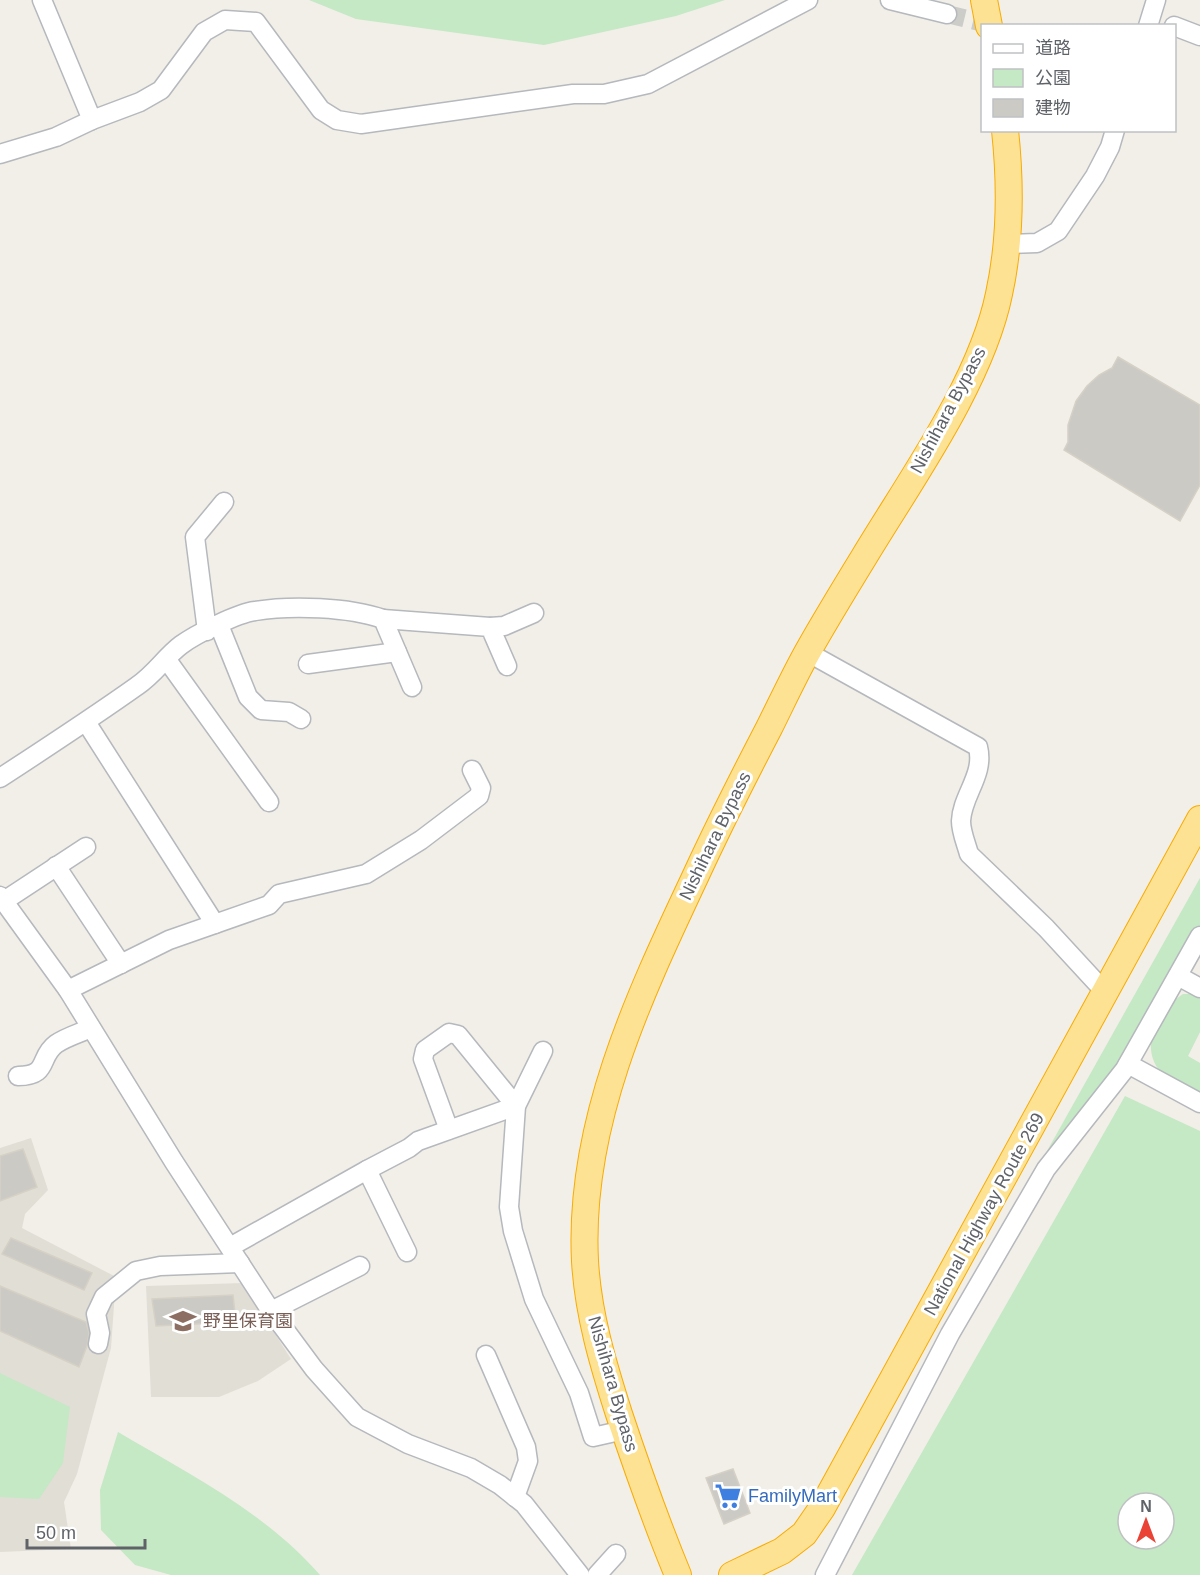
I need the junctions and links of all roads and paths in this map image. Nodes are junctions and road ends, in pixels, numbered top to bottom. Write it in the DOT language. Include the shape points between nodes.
graph roads {
  1 [pos="42,0"];
  2 [pos="808,0"];
  3 [pos="890,0"];
  4 [pos="984,0"];
  5 [pos="947,14"];
  6 [pos="1152,14"];
  7 [pos="989,24"];
  8 [pos="1170,24"];
  9 [pos="1176,27"];
  10 [pos="1200,36"];
  11 [pos="92,120"];
  12 [pos="1005,132"];
  13 [pos="1114,132"];
  14 [pos="1,150"];
  15 [pos="1007,244"];
  16 [pos="224,502"];
  17 [pos="534,613"];
  18 [pos="383,619"];
  19 [pos="490,627"];
  20 [pos="213,628"];
  21 [pos="397,652"];
  22 [pos="807,652"];
  23 [pos="167,660"];
  24 [pos="308,664"];
  25 [pos="507,666"];
  26 [pos="412,687"];
  27 [pos="301,719"];
  28 [pos="86,722"];
  29 [pos="472,770"];
  30 [pos="0,778"];
  31 [pos="269,802"];
  32 [pos="1200,819"];
  33 [pos="86,847"];
  34 [pos="56,867"];
  35 [pos="2,898"];
  36 [pos="215,924"];
  37 [pos="1200,936"];
  38 [pos="121,964"];
  39 [pos="1178,976"];
  40 [pos="1200,988"];
  41 [pos="68,990"];
  42 [pos="1105,992"];
  43 [pos="91,1028"];
  44 [pos="543,1051"];
  45 [pos="1128,1064"];
  46 [pos="18,1076"];
  47 [pos="1200,1102"];
  48 [pos="516,1106"];
  49 [pos="449,1130"];
  50 [pos="367,1170"];
  51 [pos="230,1247"];
  52 [pos="407,1252"];
  53 [pos="240,1263"];
  54 [pos="360,1266"];
  55 [pos="271,1311"];
  56 [pos="98,1344"];
  57 [pos="486,1354"];
  58 [pos="624,1430"];
  59 [pos="515,1497"];
  60 [pos="616,1554"];
  61 [pos="580,1575"];
  62 [pos="597,1575"];
  63 [pos="678,1575"];
  64 [pos="732,1575"];
  65 [pos="825,1575"];
  1 -- 11 [label="street"];
  2 -- 11 [label="street" via="648,84 604,94 573,94 361,124 337,120 321,110 256,22 225,20 204,32 161,90"];
  3 -- 5 [label="street"];
  4 -- 7 [label="highway"];
  6 -- 8 [label="street"];
  9 -- 10 [label="street"];
  11 -- 14 [label="street" via="56,137"];
  12 -- 15 [label="highway, Nishihara Bypass" via="1010,190"];
  13 -- 15 [label="street" via="1095,176 1058,231 1037,243"];
  15 -- 22 [label="highway, Nishihara Bypass" via="999,296 965,386"];
  16 -- 20 [label="street" via="195,537"];
  17 -- 19 [label="street" via="504,626"];
  18 -- 19 [label="street"];
  18 -- 20 [label="street" via="319,607 254,611"];
  18 -- 21 [label="street"];
  19 -- 25 [label="street"];
  20 -- 23 [label="street" via="180,646"];
  20 -- 27 [label="street" via="248,697 261,710 289,712"];
  21 -- 24 [label="street"];
  21 -- 26 [label="street"];
  22 -- 42 [label="street" via="978,747 979,765 961,822 969,854"];
  22 -- 58 [label="highway, Nishihara Bypass" via="680,910 602,1106 586,1194 585,1265 602,1361"];
  23 -- 28 [label="street" via="152,676"];
  23 -- 31 [label="street"];
  28 -- 30 [label="street"];
  28 -- 36 [label="street"];
  29 -- 36 [label="street" via="481,788 479,796 421,840 366,874 279,894 269,905"];
  32 -- 42 [label="highway, National Highway Route 269"];
  33 -- 34 [label="street"];
  34 -- 35 [label="street"];
  34 -- 38 [label="street"];
  35 -- 41 [label="street"];
  36 -- 38 [label="street"];
  37 -- 39 [label="street"];
  38 -- 41 [label="street"];
  39 -- 40 [label="street"];
  39 -- 45 [label="street"];
  41 -- 43 [label="street"];
  42 -- 64 [label="highway, National Highway Route 269" via="822,1508 804,1533 782,1551"];
  43 -- 46 [label="street" via="54,1045 40,1070 30,1076"];
  43 -- 51 [label="street"];
  44 -- 48 [label="street"];
  45 -- 47 [label="street"];
  45 -- 65 [label="street" via="1046,1168 950,1334"];
  48 -- 49 [label="street"];
  48 -- 49 [label="street" via="458,1035 449,1033 425,1050 423,1059"];
  48 -- 58 [label="street" via="509,1207 534,1299 579,1393 593,1437"];
  49 -- 50 [label="street" via="418,1141"];
  50 -- 51 [label="street"];
  50 -- 52 [label="street"];
  51 -- 53 [label="street"];
  53 -- 55 [label="street"];
  53 -- 56 [label="street" via="160,1266 136,1271 104,1297 96,1314"];
  54 -- 55 [label="street"];
  55 -- 59 [label="street" via="314,1369 357,1417 408,1444 471,1468"];
  57 -- 59 [label="street" via="526,1447 528,1461"];
  58 -- 63 [label="highway, Nishihara Bypass"];
  59 -- 61 [label="street"];
  60 -- 62 [label="street"];
}
